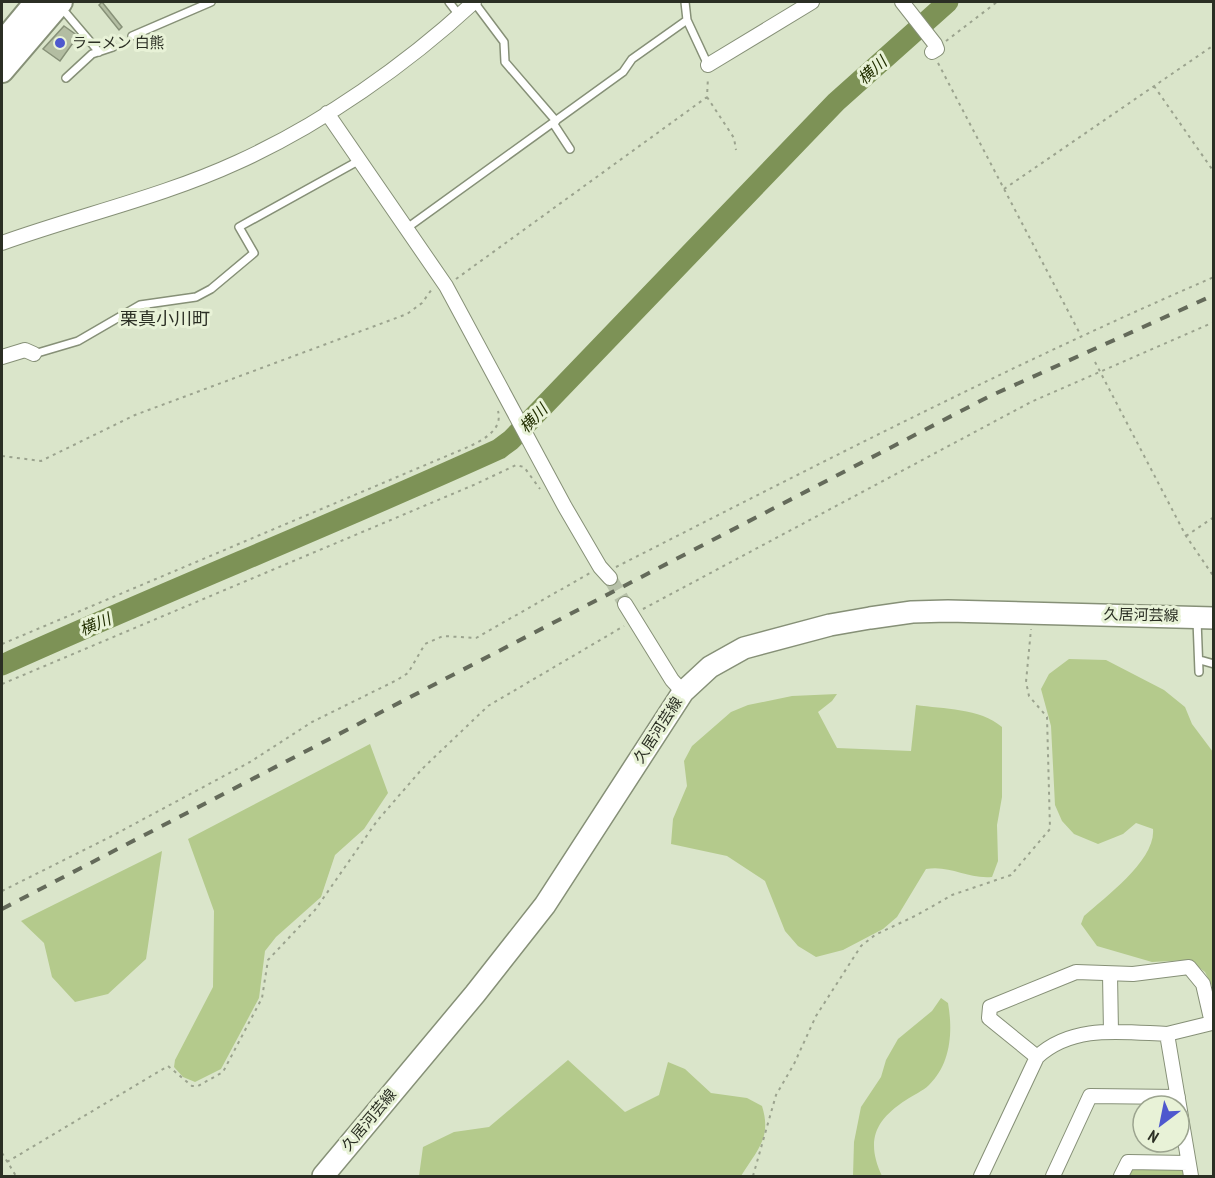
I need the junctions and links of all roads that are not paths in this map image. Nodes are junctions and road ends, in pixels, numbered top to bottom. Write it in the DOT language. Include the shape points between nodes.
graph roads {
  1 [pos="211,2"];
  2 [pos="449,2"];
  3 [pos="474,2"];
  4 [pos="685,2"];
  5 [pos="812,2"];
  6 [pos="902,2"];
  7 [pos="50,4"];
  8 [pos="459,15"];
  9 [pos="687,21"];
  10 [pos="132,36"];
  11 [pos="2,43"];
  12 [pos="112,48"];
  13 [pos="935,48"];
  14 [pos="99,52"];
  15 [pos="708,65"];
  16 [pos="2,71"];
  17 [pos="66,78"];
  18 [pos="327,112"];
  19 [pos="554,122"];
  20 [pos="570,149"];
  21 [pos="360,160"];
  22 [pos="407,228"];
  23 [pos="2,243"];
  24 [pos="34,354"];
  25 [pos="2,357"];
  26 [pos="605,572"];
  27 [pos="630,613"];
  28 [pos="1205,617"];
  29 [pos="1200,660"];
  30 [pos="1214,664"];
  31 [pos="1199,672"];
  32 [pos="683,692"];
  33 [pos="1110,974"];
  34 [pos="1112,1032"];
  35 [pos="1167,1034"];
  36 [pos="1037,1057"];
  37 [pos="1177,1094"];
  38 [pos="1131,1096"];
  39 [pos="1187,1154"];
  40 [pos="1190,1170"];
  41 [pos="323,1176"];
  42 [pos="981,1176"];
  43 [pos="1053,1176"];
  44 [pos="1120,1176"];
  1 -- 10 [label="lane"];
  2 -- 8 [label="lane"];
  3 -- 8 [label="street"];
  3 -- 19 [label="lane" via="504,42 505,62"];
  4 -- 9 [label="lane"];
  5 -- 15 [label="street"];
  6 -- 13 [label="street"];
  7 -- 11 [label="highway"];
  7 -- 14 [label="lane" via="65,12"];
  7 -- 16 [label="highway"];
  8 -- 18 [label="street" via="392,69"];
  9 -- 15 [label="lane"];
  9 -- 19 [label="lane"];
  12 -- 14 [label="lane"];
  14 -- 17 [label="lane"];
  18 -- 21 [label="street"];
  18 -- 23 [label="street" via="236,163 158,193"];
  19 -- 20 [label="lane"];
  19 -- 22 [label="lane"];
  21 -- 22 [label="street"];
  21 -- 24 [label="lane" via="239,227 254,253 206,291 190,299 140,305 78,341"];
  22 -- 26 [label="street" via="444,283 565,507"];
  24 -- 25 [label="street" via="26,350"];
  27 -- 32 [label="street"];
  28 -- 29 [label="lane"];
  28 -- 32 [label="main road, 久居河芸線" via="912,612 830,625 744,648 710,668"];
  29 -- 30 [label="lane"];
  29 -- 31 [label="lane"];
  32 -- 41 [label="main road, 久居河芸線" via="545,905"];
  33 -- 34 [label="street"];
  33 -- 35 [label="street" via="1189,967 1203,984 1212,1023"];
  33 -- 36 [label="street" via="1068,974 990,1007 989,1018"];
  34 -- 35 [label="street"];
  34 -- 36 [label="street" via="1070,1036"];
  35 -- 37 [label="street"];
  36 -- 42 [label="street"];
  38 -- 43 [label="street" via="1090,1096"];
  39 -- 40 [label="street"];
  40 -- 44 [label="street" via="1128,1162"];
}
